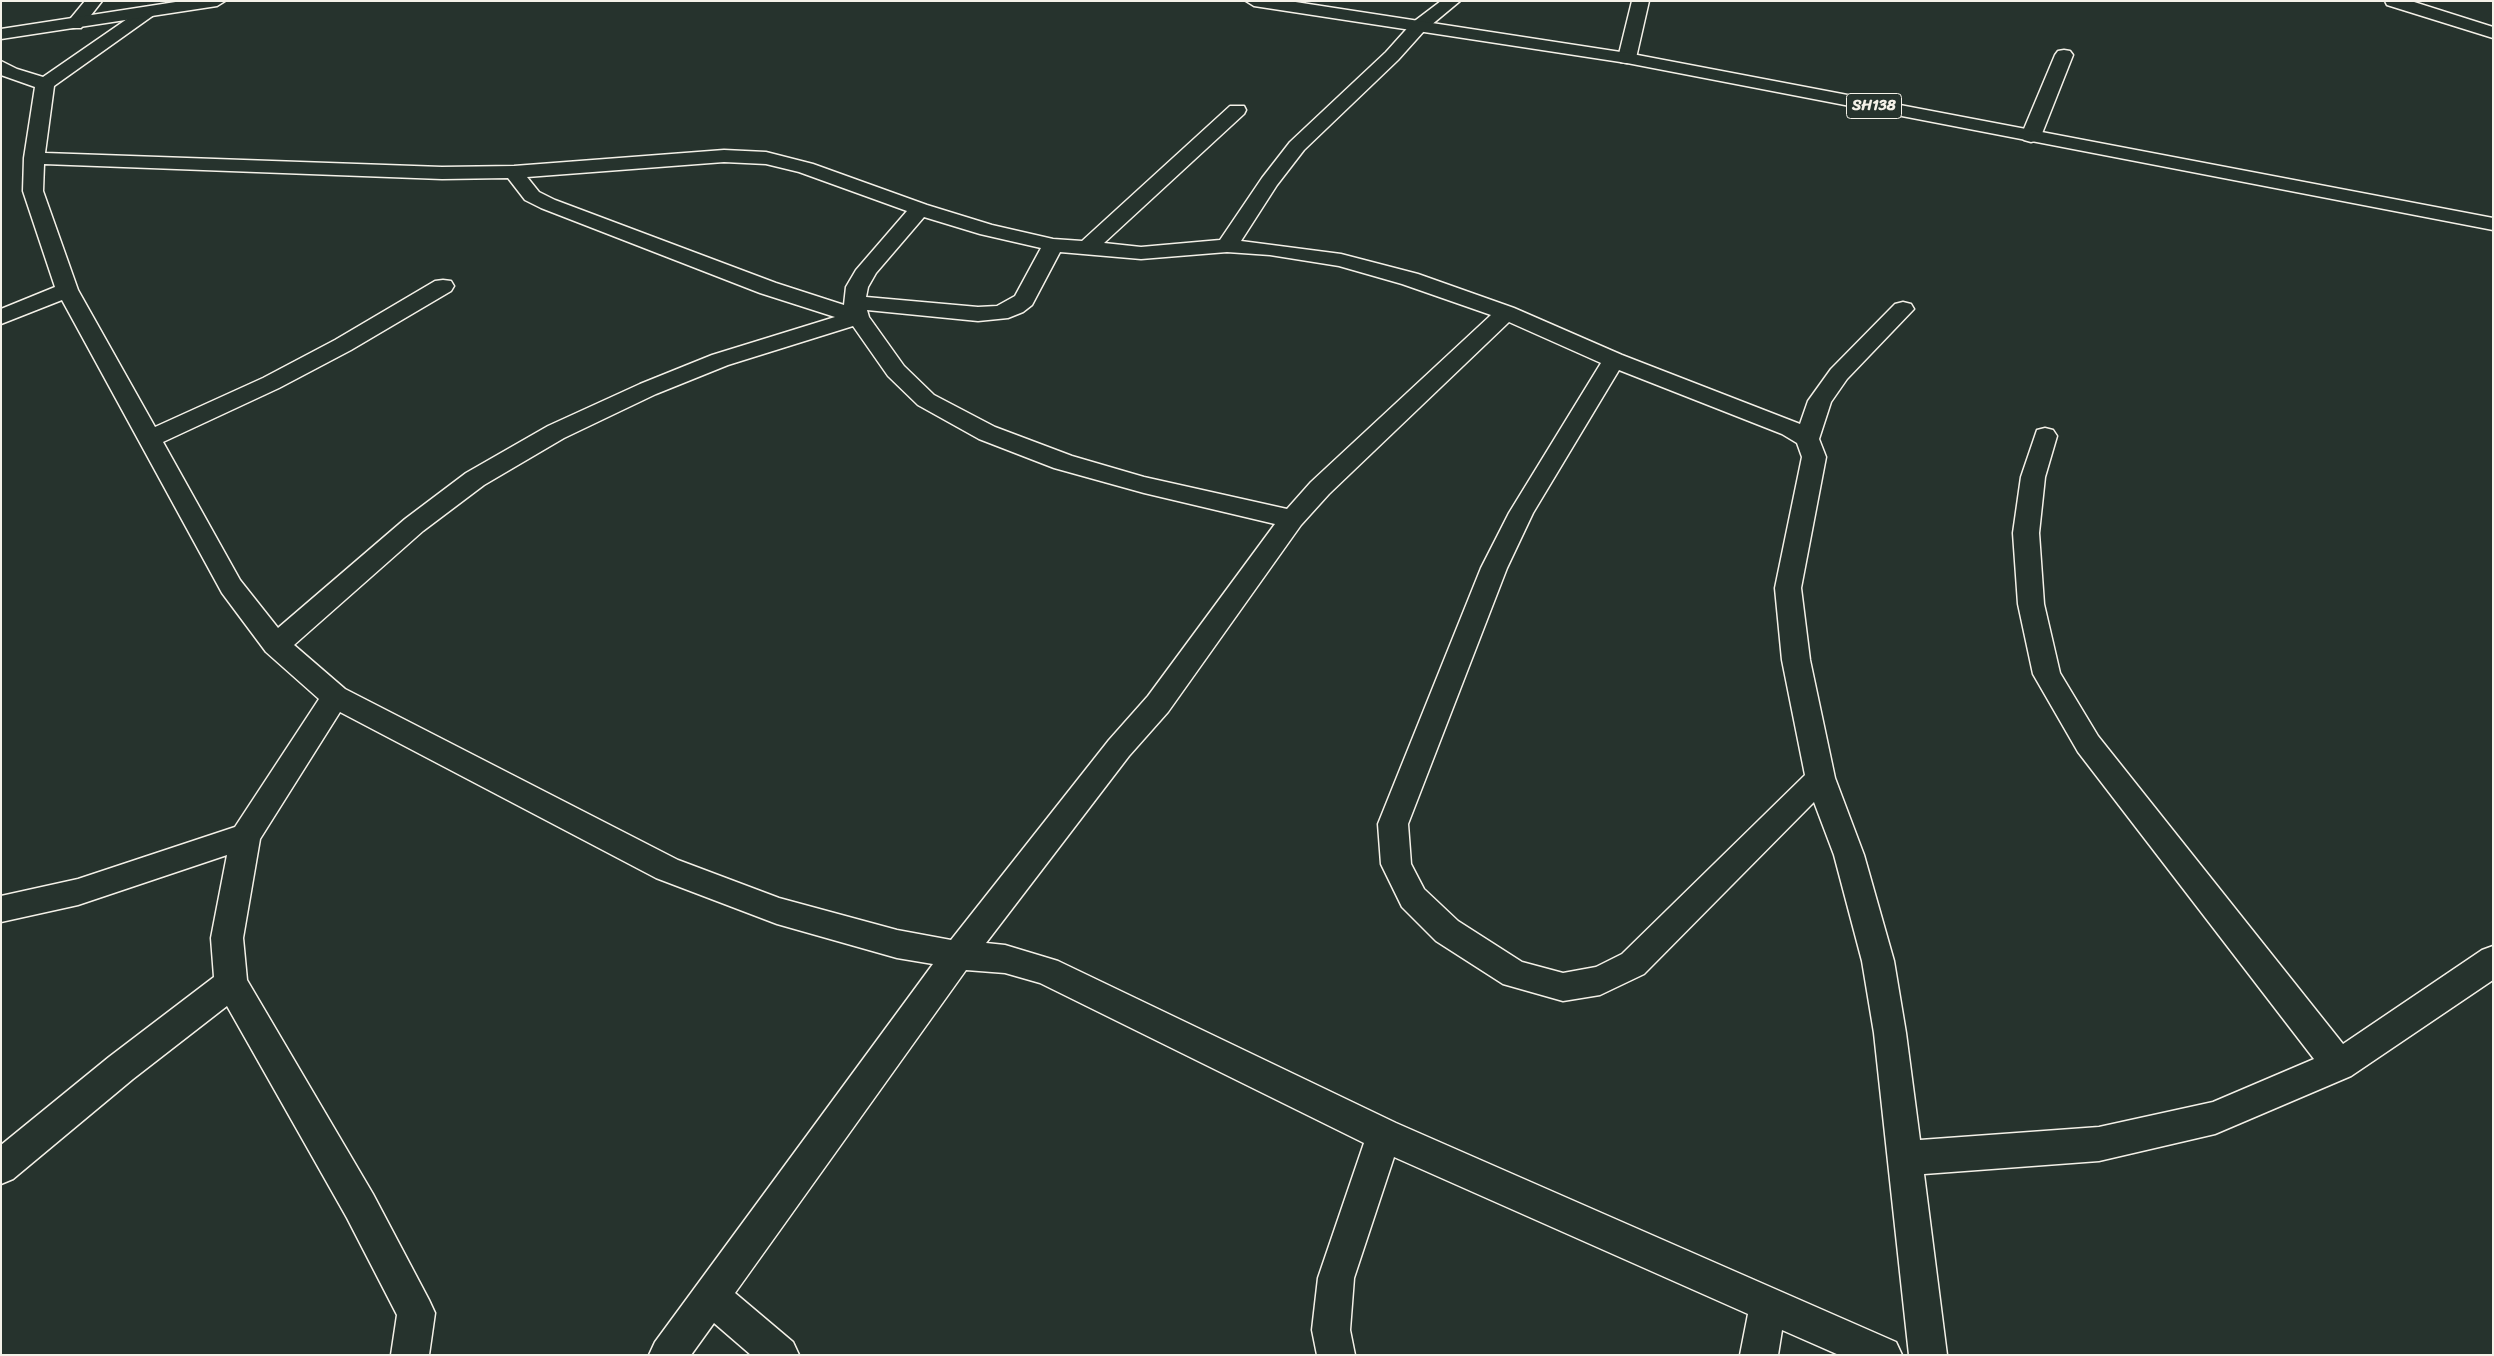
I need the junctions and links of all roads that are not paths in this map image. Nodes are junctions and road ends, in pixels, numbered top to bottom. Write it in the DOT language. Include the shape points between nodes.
graph roads {
  1 [pos="94,1"];
  2 [pos="217,1"];
  3 [pos="1254,1"];
  4 [pos="1452,1"];
  5 [pos="1641,1"];
  6 [pos="2394,1"];
  7 [pos="149,12"];
  8 [pos="75,24"];
  9 [pos="1418,27"];
  10 [pos="2493,33"];
  11 [pos="1,34"];
  12 [pos="2064,55"];
  13 [pos="1627,58"];
  14 [pos="1,66"];
  15 [pos="45,84"];
  16 [pos="1237,110"];
  17 [pos="2031,136"];
  18 [pos="34,158"];
  19 [pos="514,172"];
  20 [pos="920,209"];
  21 [pos="2493,224"];
  22 [pos="1054,245"];
  23 [pos="1227,246"];
  24 [pos="1086,249"];
  25 [pos="443,286"];
  26 [pos="67,290"];
  27 [pos="1903,309"];
  28 [pos="856,310"];
  29 [pos="1506,313"];
  30 [pos="1,317"];
  31 [pos="1614,360"];
  32 [pos="2045,436"];
  33 [pos="150,438"];
  34 [pos="1808,439"];
  35 [pos="1292,519"];
  36 [pos="276,645"];
  37 [pos="335,697"];
  38 [pos="1820,778"];
  39 [pos="245,836"];
  40 [pos="1,909"];
  41 [pos="958,954"];
  42 [pos="2493,960"];
  43 [pos="231,983"];
  44 [pos="2339,1065"];
  45 [pos="1384,1135"];
  46 [pos="1906,1158"];
  47 [pos="1,1167"];
  48 [pos="712,1297"];
  49 [pos="1768,1304"];
  50 [pos="410,1355"];
  51 [pos="668,1355"];
  52 [pos="780,1355"];
  53 [pos="1336,1355"];
  54 [pos="1759,1355"];
  55 [pos="1882,1355"];
  56 [pos="1928,1355"];
  1 -- 8 [label="street"];
  2 -- 7 [label="street"];
  3 -- 9 [label="street, SH138"];
  4 -- 9 [label="street"];
  5 -- 13 [label="street"];
  6 -- 10 [label="street"];
  7 -- 8 [label="street"];
  7 -- 15 [label="street"];
  8 -- 11 [label="street"];
  9 -- 13 [label="street, SH138"];
  9 -- 23 [label="street" via="1297,146"];
  12 -- 17 [label="street"];
  13 -- 17 [label="street, SH138"];
  14 -- 15 [label="street" via="11,73"];
  15 -- 18 [label="street"];
  16 -- 24 [label="street"];
  17 -- 21 [label="street, SH138"];
  18 -- 19 [label="street" via="370,172"];
  18 -- 26 [label="street" via="34,192"];
  19 -- 20 [label="street" via="724,156 766,158 806,168"];
  19 -- 28 [label="street" via="527,191 548,204 768,288"];
  20 -- 22 [label="street" via="987,230"];
  20 -- 28 [label="street" via="867,270 857,287"];
  22 -- 24 [label="street"];
  22 -- 28 [label="street" via="1024,300 1000,313"];
  23 -- 24 [label="street" via="1141,253"];
  23 -- 29 [label="street" via="1341,260 1410,279"];
  25 -- 33 [label="street" via="271,383"];
  26 -- 30 [label="street"];
  26 -- 33 [label="street"];
  27 -- 34 [label="street" via="1839,374 1820,401"];
  28 -- 35 [label="street" via="896,371 926,400 987,433 1063,462 1144,485"];
  28 -- 36 [label="street" via="648,389 556,432 475,479 414,525"];
  29 -- 31 [label="street"];
  29 -- 35 [label="street" via="1320,488"];
  31 -- 34 [label="street" via="1765,417"];
  31 -- 38 [label="street" via="1521,514 1494,568 1394,824 1396,864 1413,898 1447,931 1514,974 1563,987 1600,981 1633,964"];
  32 -- 44 [label="street" via="2033,477 2026,533 2031,604 2047,674 2088,744"];
  33 -- 36 [label="street" via="231,586"];
  34 -- 38 [label="street" via="1814,457 1788,588 1796,660"];
  35 -- 41 [label="street" via="1158,704 1119,748"];
  36 -- 37 [label="street"];
  37 -- 39 [label="street"];
  37 -- 41 [label="street" via="667,869 777,911 897,944"];
  38 -- 46 [label="street" via="1848,854 1878,962"];
  39 -- 40 [label="street" via="78,892"];
  39 -- 43 [label="street" via="228,938"];
  41 -- 45 [label="street" via="1005,959 1047,971"];
  41 -- 48 [label="street"];
  42 -- 44 [label="street"];
  43 -- 47 [label="street"];
  43 -- 50 [label="street" via="360,1206 416,1313"];
  44 -- 46 [label="street" via="2215,1118 2099,1144"];
  45 -- 49 [label="street"];
  45 -- 53 [label="street" via="1336,1278 1331,1330"];
  46 -- 56 [label="street"];
  48 -- 51 [label="street"];
  48 -- 52 [label="street"];
  49 -- 54 [label="street"];
  49 -- 55 [label="street"];
}
